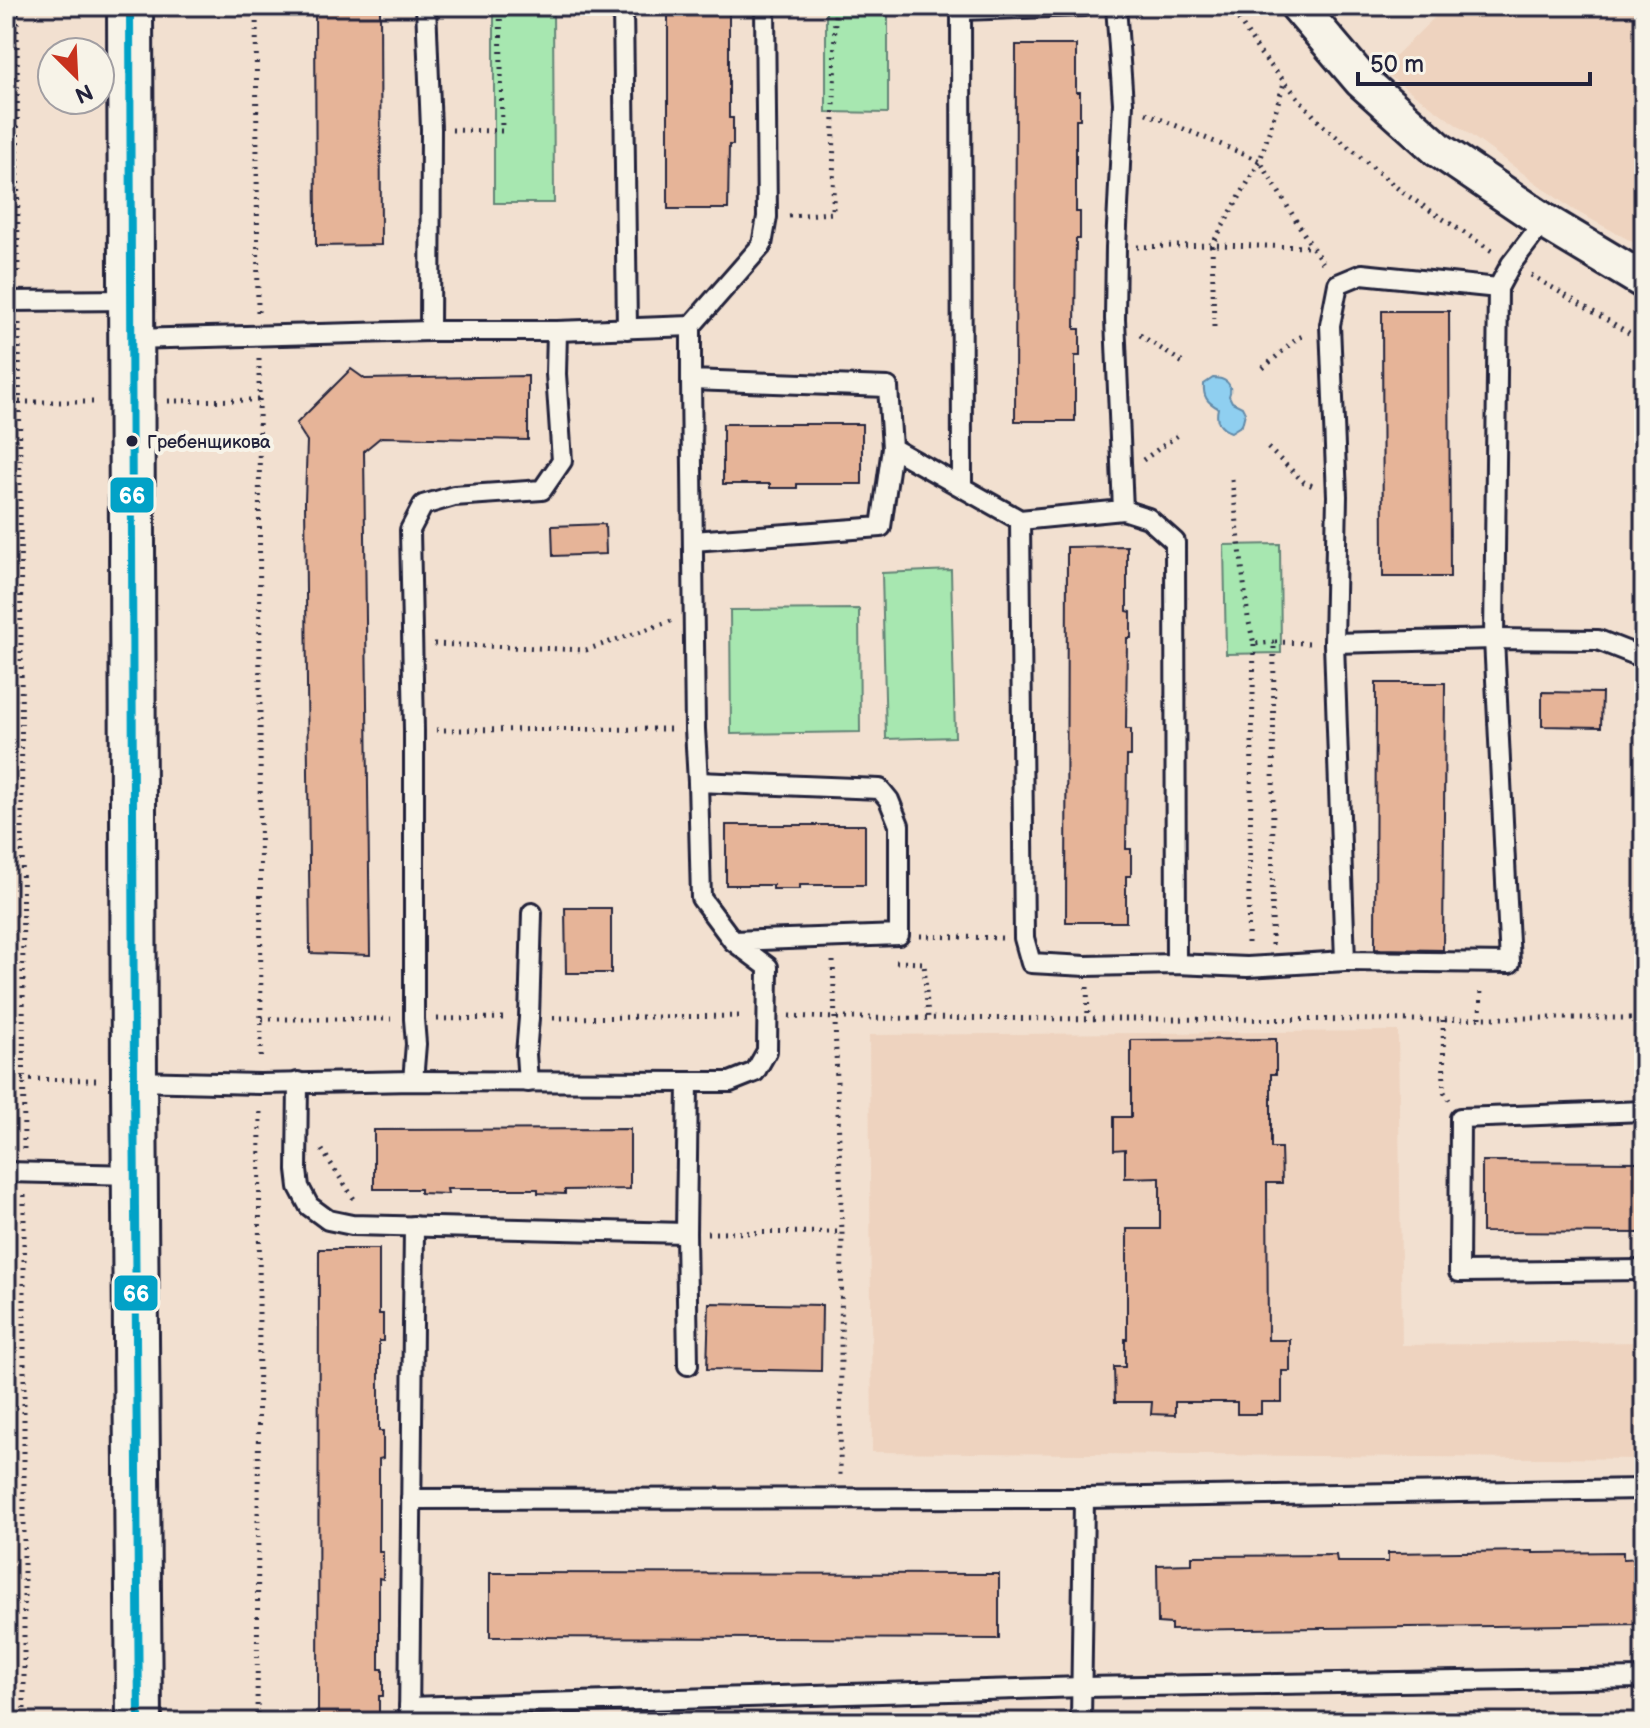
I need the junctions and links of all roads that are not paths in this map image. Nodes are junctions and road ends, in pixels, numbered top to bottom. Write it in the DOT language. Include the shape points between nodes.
graph roads {
  1 [pos="130,6"];
  2 [pos="426,6"];
  3 [pos="623,6"];
  4 [pos="765,6"];
  5 [pos="1084,6"];
  6 [pos="1116,6"];
  7 [pos="1298,6"];
  8 [pos="961,8"];
  9 [pos="1544,221"];
  10 [pos="1644,281"];
  11 [pos="1498,288"];
  12 [pos="12,301"];
  13 [pos="131,320"];
  14 [pos="691,326"];
  15 [pos="627,329"];
  16 [pos="430,331"];
  17 [pos="557,331"];
  18 [pos="691,380"];
  19 [pos="892,448"];
  20 [pos="962,486"];
  21 [pos="1123,510"];
  22 [pos="1020,520"];
  23 [pos="693,541"];
  24 [pos="1494,639"];
  25 [pos="1334,643"];
  26 [pos="1644,658"];
  27 [pos="698,782"];
  28 [pos="532,913"];
  29 [pos="733,941"];
  30 [pos="1345,961"];
  31 [pos="1176,964"];
  32 [pos="134,1081"];
  33 [pos="413,1081"];
  34 [pos="298,1082"];
  35 [pos="528,1082"];
  36 [pos="688,1082"];
  37 [pos="1644,1111"];
  38 [pos="15,1172"];
  39 [pos="135,1175"];
  40 [pos="414,1226"];
  41 [pos="686,1233"];
  42 [pos="1644,1270"];
  43 [pos="688,1365"];
  44 [pos="1644,1489"];
  45 [pos="1084,1498"];
  46 [pos="411,1499"];
  47 [pos="1644,1678"];
  48 [pos="1083,1687"];
  49 [pos="409,1714"];
  50 [pos="139,1722"];
  51 [pos="1081,1722"];
  1 -- 13 [label="street"];
  2 -- 16 [label="lane"];
  3 -- 15 [label="lane"];
  4 -- 14 [label="lane" via="767,217 762,245"];
  5 -- 8 [label="lane"];
  6 -- 21 [label="lane" via="1123,103 1115,319"];
  7 -- 9 [label="street" via="1361,80 1439,150"];
  8 -- 20 [label="lane"];
  9 -- 10 [label="street"];
  9 -- 11 [label="lane"];
  11 -- 24 [label="lane"];
  11 -- 25 [label="lane" via="1362,274 1338,284 1330,325 1337,496"];
  12 -- 13 [label="lane"];
  13 -- 16 [label="lane" via="258,336"];
  13 -- 32 [label="street"];
  14 -- 15 [label="lane"];
  14 -- 18 [label="lane"];
  15 -- 17 [label="lane"];
  16 -- 17 [label="lane"];
  17 -- 33 [label="lane" via="562,461 542,490 454,496 423,505 410,530"];
  18 -- 19 [label="lane" via="888,387"];
  18 -- 23 [label="lane"];
  19 -- 20 [label="lane"];
  19 -- 23 [label="lane" via="881,527"];
  20 -- 22 [label="lane"];
  21 -- 22 [label="lane"];
  21 -- 31 [label="lane" via="1148,518 1175,542"];
  22 -- 31 [label="lane" via="1024,938 1031,963"];
  23 -- 27 [label="lane"];
  24 -- 25 [label="lane"];
  24 -- 26 [label="lane" via="1598,640"];
  24 -- 30 [label="lane" via="1510,963"];
  25 -- 30 [label="lane"];
  27 -- 29 [label="lane" via="701,898"];
  27 -- 29 [label="lane" via="880,789 899,825 899,935"];
  28 -- 35 [label="lane"];
  29 -- 36 [label="lane" via="768,967 767,1051 755,1072 730,1082"];
  30 -- 31 [label="lane" via="1247,967"];
  32 -- 34 [label="lane"];
  32 -- 39 [label="street"];
  33 -- 34 [label="lane"];
  33 -- 35 [label="lane"];
  34 -- 40 [label="lane" via="298,1178 309,1206 328,1220 352,1225"];
  35 -- 36 [label="lane"];
  36 -- 41 [label="lane"];
  37 -- 42 [label="lane" via="1460,1118 1459,1272"];
  38 -- 39 [label="lane"];
  39 -- 50 [label="street"];
  40 -- 41 [label="lane"];
  40 -- 46 [label="lane"];
  41 -- 43 [label="lane"];
  44 -- 45 [label="lane"];
  45 -- 46 [label="lane"];
  45 -- 48 [label="lane"];
  46 -- 49 [label="lane"];
  47 -- 48 [label="lane"];
  48 -- 49 [label="lane"];
  48 -- 51 [label="lane"];
}
